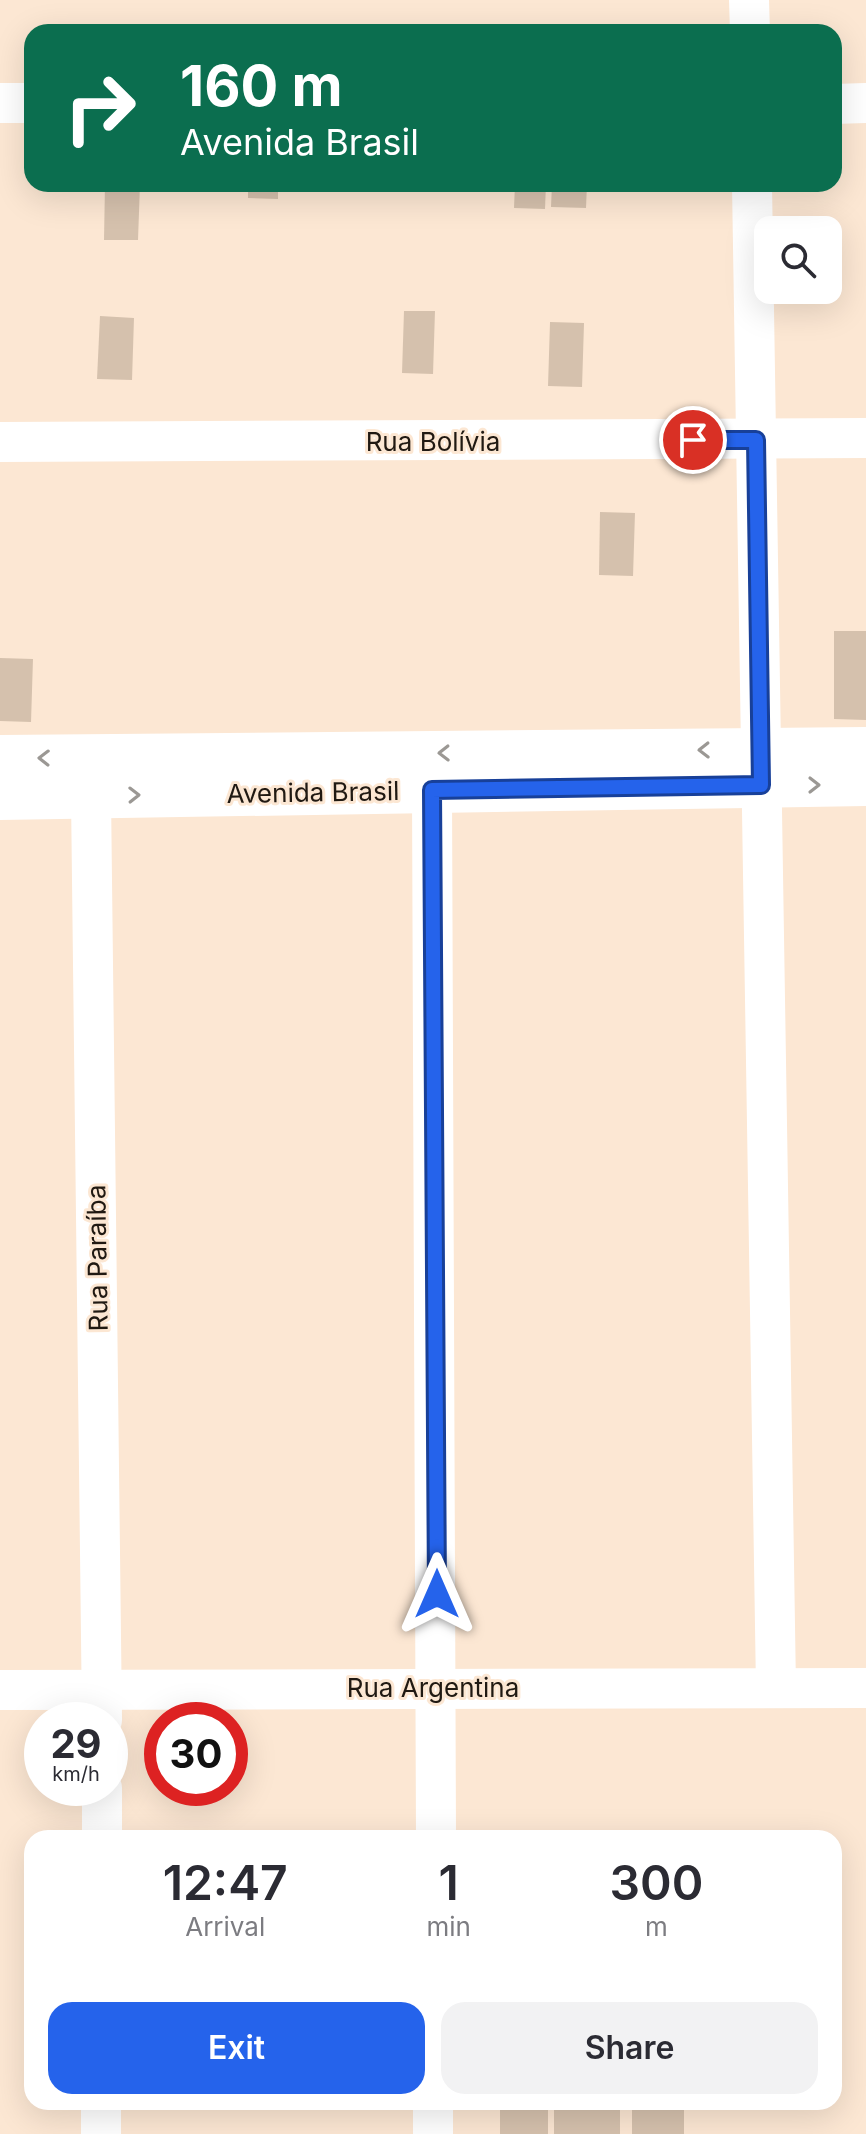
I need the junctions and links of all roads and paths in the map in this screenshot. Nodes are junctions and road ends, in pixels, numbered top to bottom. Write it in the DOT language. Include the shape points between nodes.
graph roads {
  1 [pos="749,0"];
  2 [pos="750,24"];
  3 [pos="0,103"];
  4 [pos="24,103"];
  5 [pos="866,103"];
  6 [pos="842,104"];
  7 [pos="752,192"];
  8 [pos="866,438"];
  9 [pos="756,440"];
  10 [pos="0,442"];
  11 [pos="866,749"];
  12 [pos="0,757"];
  13 [pos="761,767"];
  14 [pos="866,784"];
  15 [pos="432,790"];
  16 [pos="91,796"];
  17 [pos="0,798"];
  18 [pos="437,1687"];
  19 [pos="776,1688"];
  20 [pos="866,1688"];
  21 [pos="0,1690"];
  22 [pos="82,1702"];
  23 [pos="102,1702"];
  24 [pos="128,1704"];
  25 [pos="102,1806"];
  26 [pos="102,1830"];
  27 [pos="436,1830"];
  28 [pos="101,2110"];
  29 [pos="433,2110"];
  30 [pos="101,2134"];
  31 [pos="433,2134"];
  1 -- 2 [label="street"];
  3 -- 4 [label="street"];
  5 -- 6 [label="street"];
  7 -- 9 [label="street"];
  8 -- 9 [label="street, Rua Bolívia"];
  9 -- 10 [label="street, Rua Bolívia"];
  9 -- 13 [label="street"];
  11 -- 13 [label="street, Avenida Brasil"];
  13 -- 12 [label="street, Avenida Brasil, one-way"];
  13 -- 14 [label="street, Avenida Brasil, one-way"];
  13 -- 15 [label="street, Avenida Brasil"];
  13 -- 19 [label="street"];
  16 -- 15 [label="street, Avenida Brasil, one-way"];
  15 -- 18 [label="street"];
  16 -- 17 [label="street, Avenida Brasil"];
  16 -- 23 [label="street, Rua Paraíba"];
  18 -- 19 [label="street, Rua Argentina"];
  18 -- 24 [label="street, Rua Argentina"];
  18 -- 27 [label="street"];
  19 -- 20 [label="street, Rua Argentina"];
  21 -- 22 [label="street, Rua Argentina"];
  25 -- 26 [label="street"];
  28 -- 30 [label="street"];
  29 -- 31 [label="street"];
}
